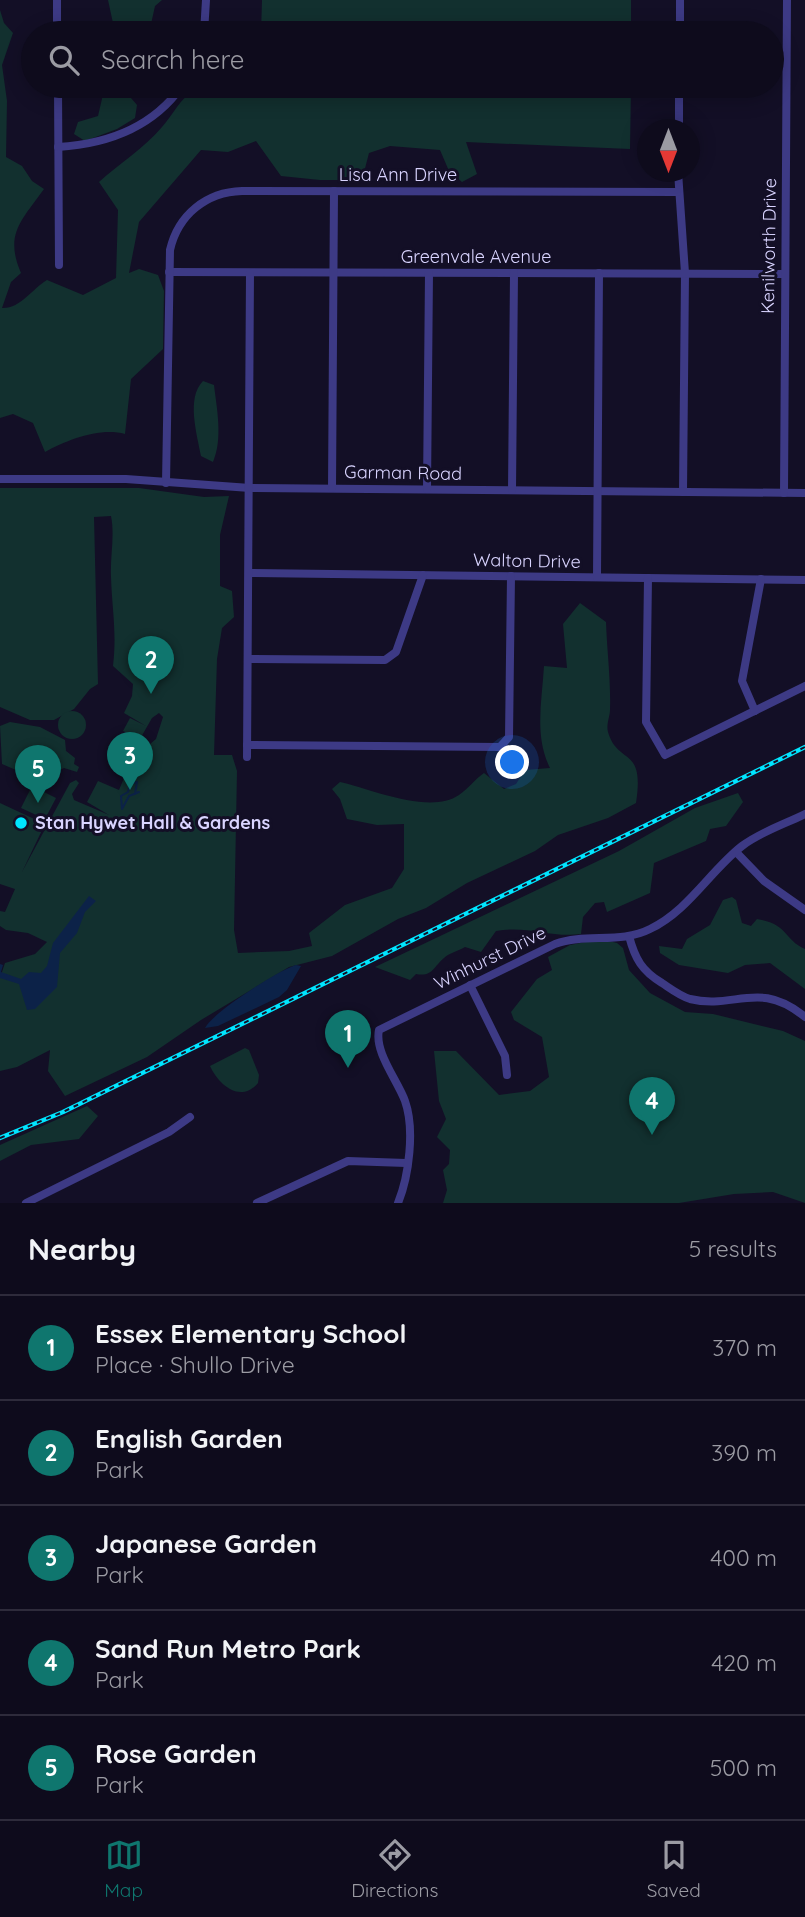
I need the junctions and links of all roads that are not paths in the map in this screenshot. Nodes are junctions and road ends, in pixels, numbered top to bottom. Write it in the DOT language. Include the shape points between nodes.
graph roads {
  1 [pos="57,0"];
  2 [pos="206,0"];
  3 [pos="680,0"];
  4 [pos="787,0"];
  5 [pos="57,21"];
  6 [pos="205,21"];
  7 [pos="680,21"];
  8 [pos="58,98"];
  9 [pos="170,98"];
  10 [pos="679,98"];
  11 [pos="679,119"];
  12 [pos="58,147"];
  13 [pos="678,182"];
  14 [pos="334,191"];
  15 [pos="677,192"];
  16 [pos="59,265"];
  17 [pos="169,272"];
  18 [pos="334,272"];
  19 [pos="250,273"];
  20 [pos="514,273"];
  21 [pos="685,273"];
  22 [pos="429,274"];
  23 [pos="599,274"];
  24 [pos="784,274"];
  25 [pos="0,479"];
  26 [pos="166,483"];
  27 [pos="250,488"];
  28 [pos="332,488"];
  29 [pos="427,489"];
  30 [pos="512,490"];
  31 [pos="598,491"];
  32 [pos="683,492"];
  33 [pos="784,493"];
  34 [pos="805,493"];
  35 [pos="249,573"];
  36 [pos="423,575"];
  37 [pos="511,576"];
  38 [pos="597,577"];
  39 [pos="648,578"];
  40 [pos="761,579"];
  41 [pos="805,580"];
  42 [pos="248,659"];
  43 [pos="805,686"];
  44 [pos="755,711"];
  45 [pos="247,745"];
  46 [pos="247,757"];
  47 [pos="805,814"];
  48 [pos="736,852"];
  49 [pos="805,910"];
  50 [pos="629,936"];
  51 [pos="470,985"];
  52 [pos="805,1017"];
  53 [pos="507,1075"];
  54 [pos="190,1116"];
  55 [pos="406,1163"];
  56 [pos="26,1203"];
  57 [pos="257,1203"];
  58 [pos="398,1203"];
  1 -- 5 [label="street"];
  2 -- 6 [label="street"];
  3 -- 7 [label="street"];
  4 -- 24 [label="street, Kenilworth Drive"];
  8 -- 12 [label="street"];
  9 -- 12 [label="street" via="126,132 94,143"];
  10 -- 11 [label="street"];
  12 -- 16 [label="street"];
  13 -- 15 [label="street"];
  14 -- 15 [label="street, Lisa Ann Drive"];
  14 -- 17 [label="street, Lisa Ann Drive" via="233,191 208,199 179,226 170,250"];
  14 -- 18 [label="street"];
  15 -- 21 [label="street"];
  17 -- 19 [label="street, Greenvale Avenue"];
  17 -- 26 [label="street, Lisa Ann Drive"];
  18 -- 19 [label="street, Greenvale Avenue"];
  18 -- 22 [label="street, Greenvale Avenue"];
  18 -- 28 [label="street"];
  19 -- 27 [label="street"];
  20 -- 22 [label="street, Greenvale Avenue"];
  20 -- 23 [label="street, Greenvale Avenue"];
  20 -- 30 [label="street"];
  21 -- 23 [label="street, Greenvale Avenue"];
  21 -- 24 [label="street, Greenvale Avenue"];
  21 -- 32 [label="street"];
  22 -- 29 [label="street"];
  23 -- 31 [label="street"];
  24 -- 33 [label="street, Kenilworth Drive"];
  25 -- 26 [label="street, Garman Road"];
  26 -- 27 [label="street, Garman Road"];
  27 -- 28 [label="street, Garman Road"];
  27 -- 35 [label="street"];
  28 -- 29 [label="street, Garman Road"];
  29 -- 30 [label="street, Garman Road"];
  30 -- 31 [label="street, Garman Road"];
  31 -- 32 [label="street, Garman Road"];
  31 -- 38 [label="street"];
  32 -- 33 [label="street, Garman Road"];
  33 -- 34 [label="street, Garman Road"];
  35 -- 36 [label="street, Walton Drive"];
  35 -- 42 [label="street"];
  36 -- 37 [label="street, Walton Drive"];
  36 -- 42 [label="street" via="396,652 385,660"];
  37 -- 38 [label="street, Walton Drive"];
  37 -- 45 [label="street" via="506,743 493,747"];
  38 -- 39 [label="street, Walton Drive"];
  39 -- 40 [label="street, Walton Drive"];
  39 -- 44 [label="street" via="646,722 665,755"];
  40 -- 41 [label="street, Walton Drive"];
  40 -- 44 [label="street" via="742,681"];
  42 -- 45 [label="street"];
  43 -- 44 [label="street"];
  45 -- 46 [label="street"];
  47 -- 48 [label="street, Winhurst Drive"];
  48 -- 49 [label="street" via="764,881"];
  48 -- 50 [label="street, Winhurst Drive" via="666,920"];
  50 -- 51 [label="street, Winhurst Drive" via="562,941"];
  50 -- 52 [label="street" via="644,971 684,997 767,998"];
  51 -- 53 [label="street" via="505,1056"];
  51 -- 55 [label="street, Winhurst Drive" via="379,1030 379,1045 409,1114"];
  54 -- 56 [label="street" via="169,1132"];
  55 -- 57 [label="street" via="348,1161"];
  55 -- 58 [label="street"];
}
